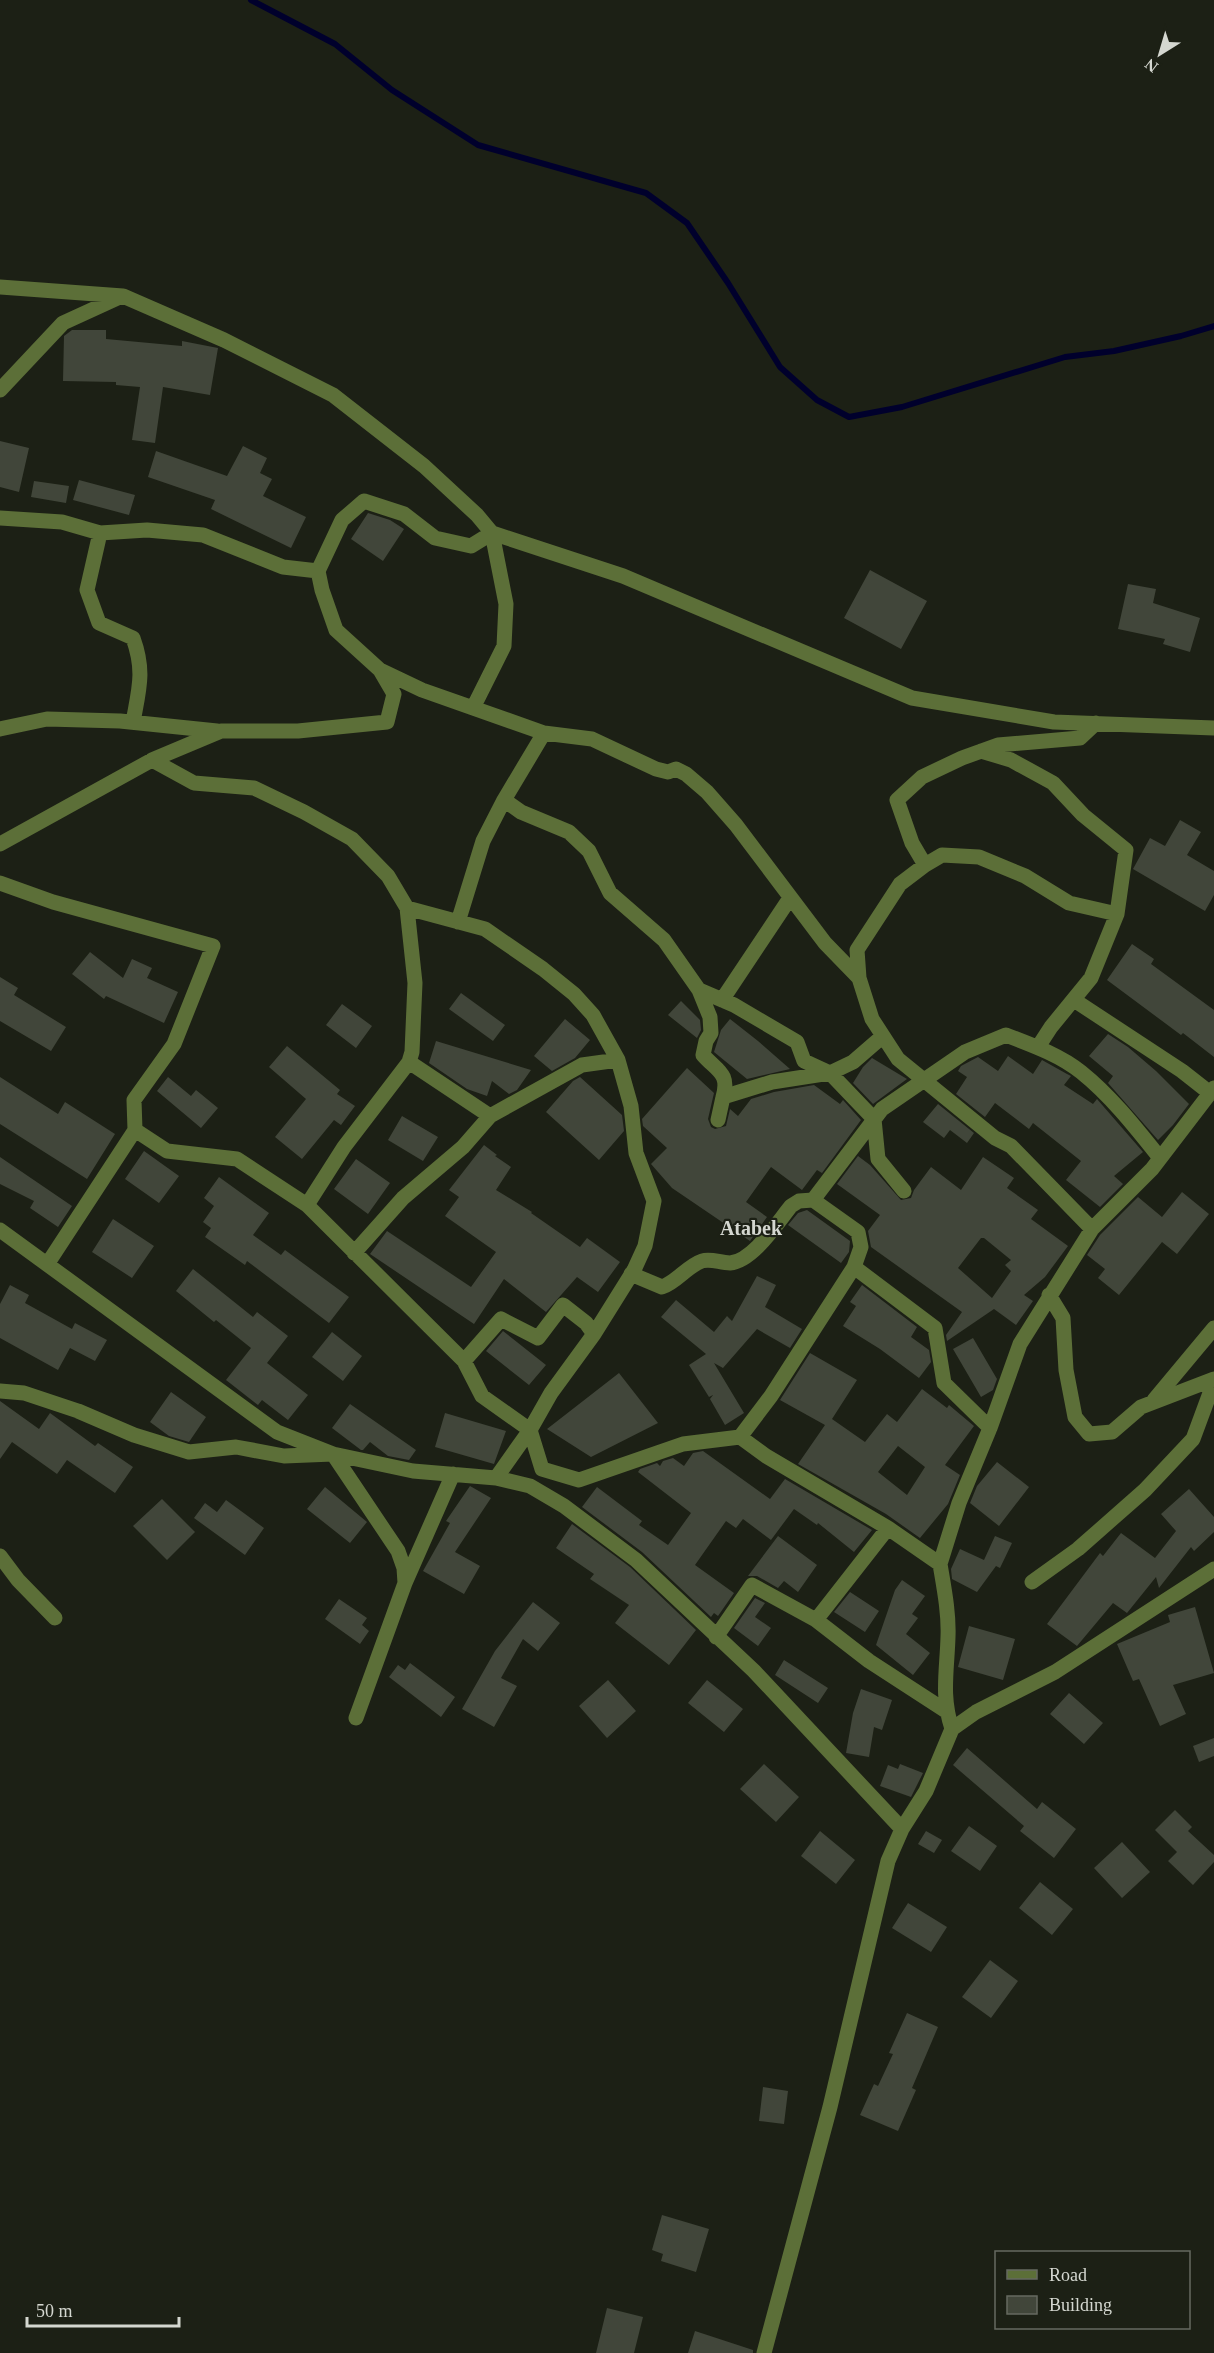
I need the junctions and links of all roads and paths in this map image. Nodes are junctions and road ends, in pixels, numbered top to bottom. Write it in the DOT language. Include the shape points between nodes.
graph roads {
  1 [pos="0,287"];
  2 [pos="123,296"];
  3 [pos="0,390"];
  4 [pos="0,518"];
  5 [pos="100,533"];
  6 [pos="492,533"];
  7 [pos="318,571"];
  8 [pos="380,670"];
  9 [pos="473,708"];
  10 [pos="134,722"];
  11 [pos="1096,723"];
  12 [pos="1214,728"];
  13 [pos="0,729"];
  14 [pos="221,731"];
  15 [pos="544,733"];
  16 [pos="981,751"];
  17 [pos="152,760"];
  18 [pos="504,800"];
  19 [pos="0,844"];
  20 [pos="925,865"];
  21 [pos="0,883"];
  22 [pos="790,898"];
  23 [pos="407,908"];
  24 [pos="1117,914"];
  25 [pos="458,922"];
  26 [pos="859,978"];
  27 [pos="699,990"];
  28 [pos="722,1000"];
  29 [pos="1074,1000"];
  30 [pos="883,1036"];
  31 [pos="1038,1047"];
  32 [pos="618,1060"];
  33 [pos="409,1062"];
  34 [pos="830,1073"];
  35 [pos="924,1080"];
  36 [pos="1212,1090"];
  37 [pos="723,1097"];
  38 [pos="490,1116"];
  39 [pos="874,1119"];
  40 [pos="718,1120"];
  41 [pos="135,1130"];
  42 [pos="1160,1158"];
  43 [pos="904,1191"];
  44 [pos="813,1200"];
  45 [pos="307,1205"];
  46 [pos="1092,1229"];
  47 [pos="0,1230"];
  48 [pos="354,1253"];
  49 [pos="48,1263"];
  50 [pos="854,1267"];
  51 [pos="631,1274"];
  52 [pos="1049,1295"];
  53 [pos="1214,1328"];
  54 [pos="594,1334"];
  55 [pos="464,1361"];
  56 [pos="1214,1381"];
  57 [pos="0,1391"];
  58 [pos="1152,1403"];
  59 [pos="990,1428"];
  60 [pos="530,1430"];
  61 [pos="740,1437"];
  62 [pos="333,1454"];
  63 [pos="453,1474"];
  64 [pos="496,1478"];
  65 [pos="579,1480"];
  66 [pos="530,1486"];
  67 [pos="888,1528"];
  68 [pos="0,1556"];
  69 [pos="940,1564"];
  70 [pos="1214,1569"];
  71 [pos="1032,1582"];
  72 [pos="405,1583"];
  73 [pos="55,1618"];
  74 [pos="816,1620"];
  75 [pos="716,1637"];
  76 [pos="946,1711"];
  77 [pos="356,1718"];
  78 [pos="952,1729"];
  79 [pos="902,1829"];
  80 [pos="764,2353"];
  1 -- 2 [label="street"];
  2 -- 3 [label="street" via="63,323"];
  2 -- 6 [label="street" via="224,340 333,395 424,466"];
  4 -- 5 [label="street" via="62,522"];
  5 -- 7 [label="street" via="147,530 203,535 284,567"];
  5 -- 10 [label="street" via="87,590 99,623 133,638 141,658"];
  6 -- 7 [label="street" via="471,546 435,538 404,514 364,501 342,520"];
  6 -- 9 [label="street" via="506,604 504,646"];
  6 -- 11 [label="street" via="623,576 912,698 1054,722"];
  7 -- 8 [label="street" via="336,630"];
  8 -- 9 [label="street"];
  8 -- 14 [label="street" via="394,694 387,722 298,731"];
  9 -- 15 [label="street"];
  10 -- 13 [label="street" via="47,719"];
  10 -- 14 [label="street"];
  11 -- 12 [label="street"];
  11 -- 16 [label="street" via="1080,738 998,744"];
  14 -- 17 [label="street"];
  15 -- 18 [label="street"];
  15 -- 22 [label="street" via="592,739 656,769 676,769 686,774 736,825"];
  16 -- 20 [label="street" via="922,777 897,800 912,843"];
  16 -- 24 [label="street" via="1011,760 1053,783 1083,815 1126,850"];
  17 -- 19 [label="street"];
  17 -- 23 [label="street" via="194,783 254,788 352,838 388,876"];
  18 -- 25 [label="street" via="483,841"];
  18 -- 27 [label="street" via="521,812 569,832 589,851 610,893 664,940"];
  20 -- 24 [label="street" via="942,855 979,857 1025,876 1069,903"];
  20 -- 26 [label="street" via="900,884 857,950"];
  21 -- 41 [label="street" via="53,902 213,946 174,1044 134,1100"];
  22 -- 26 [label="street"];
  22 -- 28 [label="street"];
  23 -- 25 [label="street"];
  23 -- 33 [label="street" via="415,983"];
  24 -- 29 [label="street" via="1091,978"];
  25 -- 32 [label="street" via="485,930 513,946 574,994 593,1015"];
  26 -- 30 [label="street" via="872,1019"];
  27 -- 28 [label="street"];
  27 -- 37 [label="street" via="710,1017 711,1033 704,1054 722,1072 726,1086"];
  28 -- 34 [label="street" via="797,1042 804,1061"];
  29 -- 31 [label="street"];
  29 -- 36 [label="street"];
  30 -- 34 [label="street" via="852,1062"];
  30 -- 35 [label="street" via="898,1059"];
  31 -- 35 [label="street" via="1006,1035 965,1052"];
  31 -- 42 [label="street" via="1081,1071"];
  32 -- 38 [label="street" via="582,1065"];
  32 -- 51 [label="street" via="631,1106 636,1153 654,1201 645,1246"];
  33 -- 38 [label="street"];
  33 -- 45 [label="street"];
  34 -- 37 [label="street" via="772,1082"];
  34 -- 39 [label="street"];
  35 -- 39 [label="street"];
  35 -- 46 [label="street" via="995,1138 1011,1146"];
  36 -- 42 [label="street"];
  37 -- 40 [label="street"];
  38 -- 48 [label="street" via="463,1147 404,1198"];
  39 -- 43 [label="street" via="878,1159"];
  39 -- 44 [label="street"];
  41 -- 45 [label="street" via="167,1151 237,1159"];
  41 -- 49 [label="street"];
  42 -- 46 [label="street"];
  44 -- 50 [label="street" via="858,1232 861,1248"];
  44 -- 51 [label="street" via="791,1206 755,1250 739,1261 703,1260 662,1287"];
  45 -- 48 [label="street"];
  46 -- 52 [label="street"];
  47 -- 49 [label="street"];
  48 -- 55 [label="street"];
  49 -- 62 [label="street" via="278,1432"];
  50 -- 59 [label="street" via="935,1328 944,1383"];
  50 -- 61 [label="street"];
  51 -- 54 [label="street"];
  52 -- 58 [label="street" via="1063,1318 1074,1417 1089,1434 1112,1432 1141,1407"];
  52 -- 59 [label="street" via="1020,1344"];
  53 -- 58 [label="street"];
  54 -- 55 [label="street" via="563,1305 538,1338 501,1319"];
  54 -- 60 [label="street" via="551,1393"];
  55 -- 60 [label="street" via="482,1396"];
  56 -- 58 [label="street"];
  56 -- 71 [label="street" via="1193,1439 1145,1490 1078,1549"];
  57 -- 62 [label="street" via="24,1393 189,1452 236,1448 284,1456"];
  59 -- 69 [label="street" via="959,1503"];
  60 -- 64 [label="street"];
  60 -- 65 [label="street" via="542,1469"];
  61 -- 65 [label="street" via="682,1444"];
  61 -- 67 [label="street"];
  62 -- 63 [label="street" via="413,1471"];
  62 -- 72 [label="street" via="398,1551"];
  63 -- 64 [label="street"];
  63 -- 72 [label="street"];
  64 -- 66 [label="street"];
  65 -- 66 [label="street"];
  66 -- 75 [label="street" via="564,1506 636,1560"];
  67 -- 69 [label="street"];
  67 -- 74 [label="street"];
  68 -- 73 [label="street"];
  69 -- 76 [label="street" via="948,1615"];
  70 -- 78 [label="street" via="1055,1672 976,1712"];
  72 -- 77 [label="street"];
  74 -- 75 [label="street" via="752,1585"];
  74 -- 76 [label="street" via="869,1661"];
  75 -- 79 [label="street" via="754,1671"];
  76 -- 78 [label="street"];
  78 -- 79 [label="street" via="926,1791"];
  79 -- 80 [label="street" via="888,1861 830,2107"];
}
